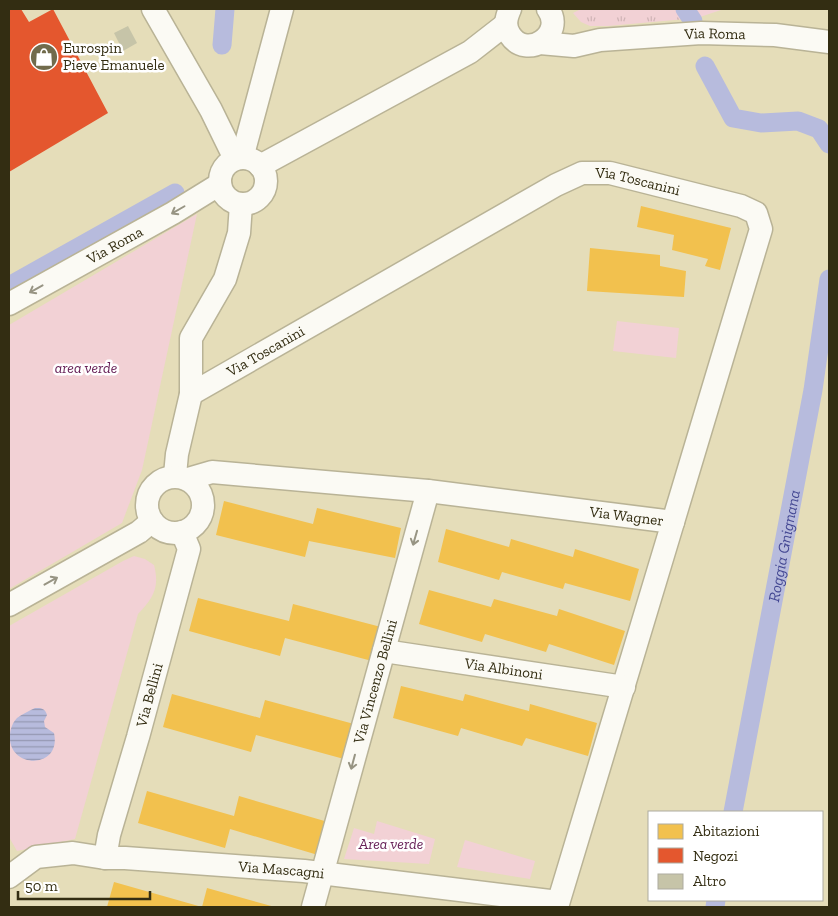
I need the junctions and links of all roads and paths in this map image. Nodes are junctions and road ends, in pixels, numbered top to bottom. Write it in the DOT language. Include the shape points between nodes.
graph roads {
  1 [pos="153,9"];
  2 [pos="282,10"];
  3 [pos="509,13"];
  4 [pos="550,14"];
  5 [pos="600,40"];
  6 [pos="829,42"];
  7 [pos="529,43"];
  8 [pos="470,52"];
  9 [pos="246,161"];
  10 [pos="220,184"];
  11 [pos="241,204"];
  12 [pos="9,304"];
  13 [pos="191,394"];
  14 [pos="182,477"];
  15 [pos="428,491"];
  16 [pos="152,522"];
  17 [pos="673,522"];
  18 [pos="182,532"];
  19 [pos="9,605"];
  20 [pos="384,651"];
  21 [pos="624,687"];
  22 [pos="105,858"];
  23 [pos="323,874"];
  24 [pos="9,877"];
  25 [pos="558,905"];
  26 [pos="313,907"];
  1 -- 9 [label="street" via="211,110"];
  2 -- 9 [label="street"];
  3 -- 7 [label="street" via="508,32"];
  3 -- 8 [label="street"];
  4 -- 5 [label="street" via="570,30"];
  4 -- 7 [label="street" via="550,33"];
  5 -- 6 [label="street, Via Roma" via="728,33 775,34"];
  5 -- 7 [label="street" via="574,46"];
  7 -- 8 [label="street"];
  8 -- 9 [label="street"];
  9 -- 10 [label="street" via="225,166"];
  9 -- 11 [label="street" via="266,180 262,195"];
  10 -- 11 [label="street" via="227,198"];
  10 -- 12 [label="street, Via Roma, one-way"];
  11 -- 13 [label="street" via="239,233 225,279 191,338"];
  13 -- 14 [label="street" via="177,454"];
  13 -- 17 [label="street, Via Toscanini" via="582,173 610,173 741,206 756,213 761,229"];
  14 -- 15 [label="street, Via Wagner" via="212,472"];
  14 -- 16 [label="street" via="165,477 151,488 146,505"];
  14 -- 18 [label="street" via="198,487 204,505 197,522"];
  15 -- 17 [label="street, Via Wagner"];
  15 -- 20 [label="street, Via Vincenzo Bellini, one-way"];
  16 -- 18 [label="street" via="165,532"];
  19 -- 16 [label="street, one-way"];
  17 -- 21 [label="street, Via Wagner"];
  18 -- 22 [label="street, Via Bellini" via="188,549"];
  20 -- 21 [label="street, Via Albinoni"];
  20 -- 23 [label="street, Via Vincenzo Bellini, one-way"];
  21 -- 25 [label="street, Via Wagner"];
  22 -- 23 [label="street, Via Mascagni"];
  22 -- 24 [label="street, Via Mascagni" via="73,853 36,857"];
  23 -- 25 [label="street, Via Mascagni"];
  23 -- 26 [label="street, Via Vincenzo Bellini"];
}
